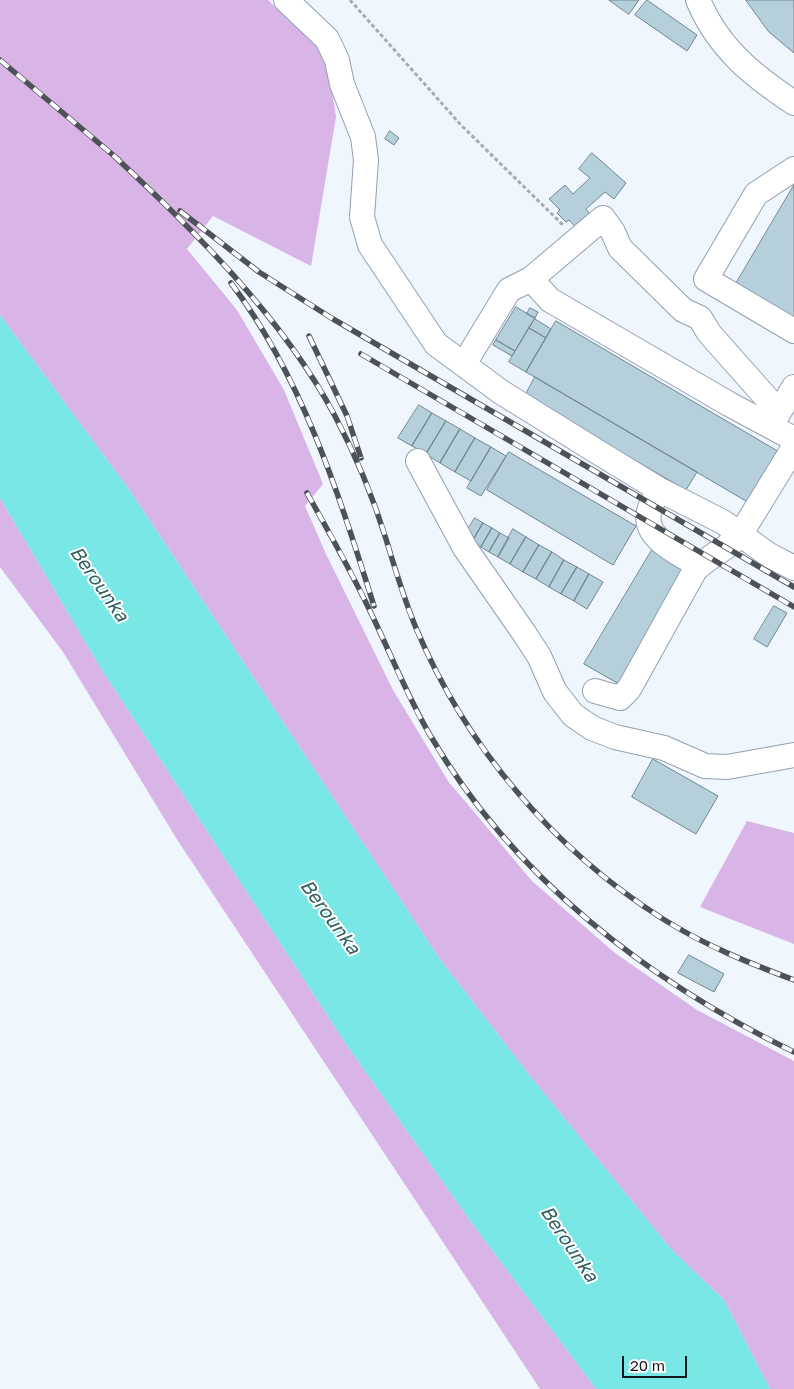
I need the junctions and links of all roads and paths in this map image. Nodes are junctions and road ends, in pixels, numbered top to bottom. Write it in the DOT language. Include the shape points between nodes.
graph roads {
  1 [pos="286,0"];
  2 [pos="350,0"];
  3 [pos="698,0"];
  4 [pos="794,103"];
  5 [pos="794,169"];
  6 [pos="578,239"];
  7 [pos="531,279"];
  8 [pos="718,286"];
  9 [pos="700,318"];
  10 [pos="794,331"];
  11 [pos="464,364"];
  12 [pos="794,387"];
  13 [pos="775,419"];
  14 [pos="794,439"];
  15 [pos="794,447"];
  16 [pos="418,461"];
  17 [pos="660,490"];
  18 [pos="740,535"];
  19 [pos="699,566"];
  20 [pos="794,568"];
  21 [pos="595,691"];
  22 [pos="794,755"];
  1 -- 11 [label="lane" via="327,39 337,60 342,84 363,137 366,160 362,217 370,245 436,344"];
  2 -- 6 [label="path" via="461,125"];
  3 -- 4 [label="lane" via="729,52 763,82"];
  5 -- 8 [label="lane" via="756,194 706,280"];
  6 -- 7 [label="lane"];
  6 -- 9 [label="lane" via="603,218 614,232 620,248 683,310"];
  7 -- 11 [label="lane" via="509,290"];
  7 -- 13 [label="lane" via="550,300 729,404"];
  8 -- 9 [label="lane"];
  8 -- 10 [label="lane"];
  9 -- 13 [label="lane"];
  11 -- 17 [label="lane" via="501,392"];
  12 -- 13 [label="lane"];
  13 -- 14 [label="lane"];
  15 -- 18 [label="lane"];
  16 -- 22 [label="lane" via="465,548 539,656 555,692 573,715 592,728 615,737 664,748 705,766 726,767"];
  17 -- 18 [label="lane" via="723,522"];
  17 -- 19 [label="lane" via="649,504 648,522 654,536"];
  18 -- 19 [label="lane"];
  18 -- 20 [label="lane"];
  19 -- 21 [label="lane" via="629,689 620,698"];
}
